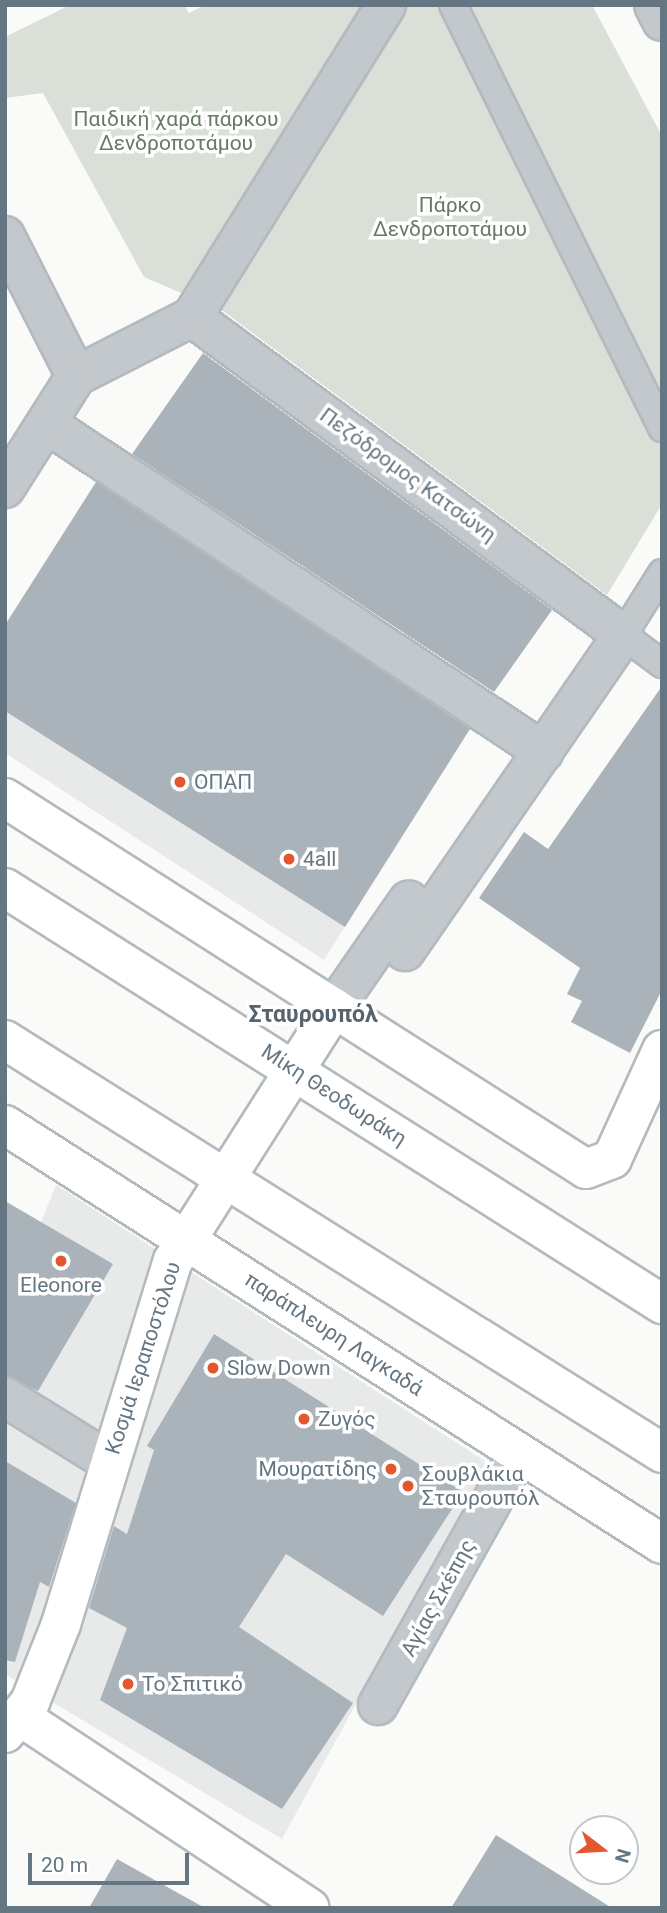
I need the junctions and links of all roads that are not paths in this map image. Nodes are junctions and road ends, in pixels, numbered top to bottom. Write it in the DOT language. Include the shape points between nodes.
graph roads {
  1 [pos="386,5"];
  2 [pos="453,5"];
  3 [pos="654,5"];
  4 [pos="662,20"];
  5 [pos="5,236"];
  6 [pos="192,317"];
  7 [pos="76,376"];
  8 [pos="47,424"];
  9 [pos="662,428"];
  10 [pos="5,488"];
  11 [pos="662,573"];
  12 [pos="613,627"];
  13 [pos="662,664"];
  14 [pos="533,745"];
  15 [pos="5,798"];
  16 [pos="5,888"];
  17 [pos="405,951"];
  18 [pos="334,1007"];
  19 [pos="5,1040"];
  20 [pos="662,1050"];
  21 [pos="294,1070"];
  22 [pos="5,1125"];
  23 [pos="224,1178"];
  24 [pos="185,1238"];
  25 [pos="662,1304"];
  26 [pos="5,1397"];
  27 [pos="662,1453"];
  28 [pos="518,1454"];
  29 [pos="110,1462"];
  30 [pos="662,1544"];
  31 [pos="378,1705"];
  32 [pos="10,1718"];
  33 [pos="310,1908"];
  1 -- 6 [label="street"];
  2 -- 9 [label="lane"];
  3 -- 4 [label="street"];
  5 -- 7 [label="street"];
  6 -- 7 [label="street"];
  6 -- 12 [label="street, Πεζόδρομος Κατσώνη"];
  7 -- 8 [label="street"];
  8 -- 10 [label="street"];
  8 -- 14 [label="street"];
  11 -- 12 [label="lane"];
  12 -- 13 [label="lane"];
  12 -- 14 [label="street"];
  14 -- 17 [label="street"];
  14 -- 18 [label="street"];
  15 -- 18 [label="main road"];
  16 -- 21 [label="main road, Μίκη Θεοδωράκη"];
  18 -- 20 [label="main road" via="469,1098 595,1171 616,1153"];
  18 -- 21 [label="main road, Κοσμά Ιεραποστόλου"];
  19 -- 23 [label="main road"];
  21 -- 23 [label="main road, Κοσμά Ιεραποστόλου"];
  21 -- 25 [label="main road, Μίκη Θεοδωράκη"];
  22 -- 24 [label="main road, παράπλευρη Λαγκαδά"];
  23 -- 24 [label="main road, Κοσμά Ιεραποστόλου"];
  23 -- 27 [label="main road"];
  24 -- 28 [label="main road, παράπλευρη Λαγκαδά"];
  24 -- 29 [label="main road, Κοσμά Ιεραποστόλου" via="157,1301"];
  26 -- 29 [label="street"];
  28 -- 30 [label="main road, παράπλευρη Λαγκαδά"];
  28 -- 31 [label="street, Αγίας Σκέπης"];
  29 -- 32 [label="main road, Κοσμά Ιεραποστόλου" via="61,1624"];
  32 -- 33 [label="main road"];
}
